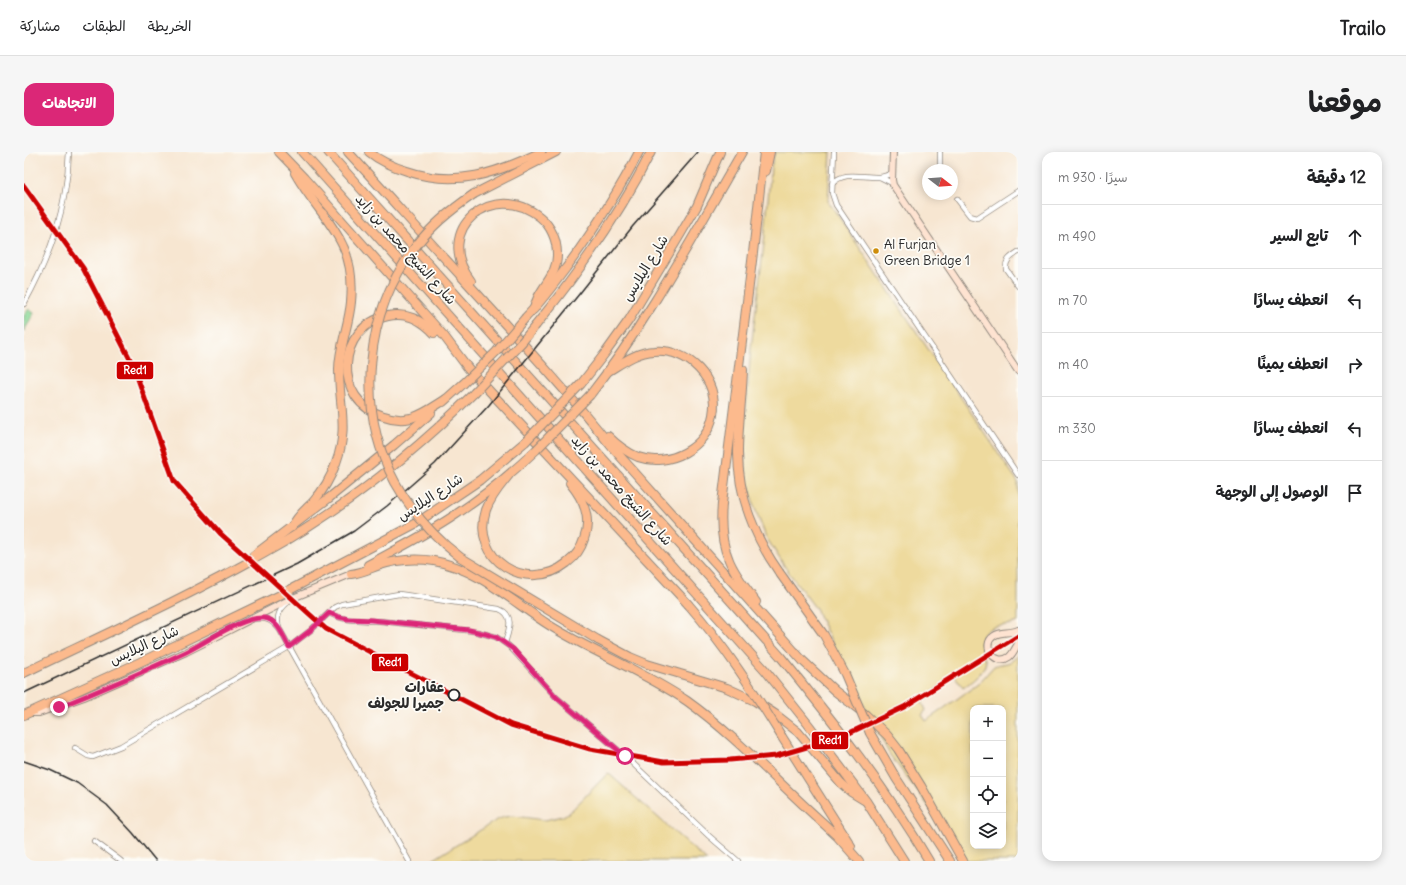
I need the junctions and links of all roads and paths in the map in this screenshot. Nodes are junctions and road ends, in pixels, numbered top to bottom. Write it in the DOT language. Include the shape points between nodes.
graph roads {
  1 [pos="69,152"];
  2 [pos="279,152"];
  3 [pos="302,152"];
  4 [pos="328,152"];
  5 [pos="348,152"];
  6 [pos="369,152"];
  7 [pos="541,152"];
  8 [pos="556,152"];
  9 [pos="639,152"];
  10 [pos="651,152"];
  11 [pos="720,152"];
  12 [pos="742,152"];
  13 [pos="764,152"];
  14 [pos="770,152"];
  15 [pos="834,152"];
  16 [pos="893,152"];
  17 [pos="940,152"];
  18 [pos="288,162"];
  19 [pos="940,164"];
  20 [pos="833,166"];
  21 [pos="892,173"];
  22 [pos="844,176"];
  23 [pos="880,177"];
  24 [pos="760,182"];
  25 [pos="892,183"];
  26 [pos="832,184"];
  27 [pos="1018,191"];
  28 [pos="958,200"];
  29 [pos="1018,252"];
  30 [pos="1018,286"];
  31 [pos="24,304"];
  32 [pos="492,308"];
  33 [pos="534,309"];
  34 [pos="741,348"];
  35 [pos="460,357"];
  36 [pos="1018,371"];
  37 [pos="607,372"];
  38 [pos="446,399"];
  39 [pos="586,414"];
  40 [pos="548,452"];
  41 [pos="509,475"];
  42 [pos="1018,475"];
  43 [pos="292,527"];
  44 [pos="246,563"];
  45 [pos="351,574"];
  46 [pos="293,598"];
  47 [pos="329,613"];
  48 [pos="246,620"];
  49 [pos="280,630"];
  50 [pos="775,630"];
  51 [pos="1018,630"];
  52 [pos="505,643"];
  53 [pos="1018,644"];
  54 [pos="289,647"];
  55 [pos="24,673"];
  56 [pos="27,714"];
  57 [pos="75,748"];
  58 [pos="866,801"];
  59 [pos="94,841"];
  60 [pos="121,861"];
  61 [pos="409,861"];
  62 [pos="738,861"];
  63 [pos="860,861"];
  64 [pos="904,861"];
  65 [pos="930,861"];
  66 [pos="950,861"];
  67 [pos="964,861"];
  1 -- 31 [label="street" via="65,195 56,232 41,272"];
  2 -- 18 [label="highway"];
  3 -- 58 [label="highway, شارع الشيخ محمد بن زايد" via="765,670"];
  4 -- 65 [label="highway, شارع الشيخ محمد بن زايد" via="780,656 886,792"];
  5 -- 32 [label="highway"];
  6 -- 7 [label="highway" via="385,162 416,174 459,179 500,170"];
  8 -- 58 [label="highway, bridge" via="474,194 448,213 426,233 406,259 392,285 375,334 370,370 371,402 377,434 395,482 424,522 460,557 630,657 727,688 755,701 794,728 840,784"];
  9 -- 33 [label="highway" via="597,225"];
  10 -- 44 [label="highway, شارع اليلايس, bridge" via="591,252 568,284 522,342 474,393 426,439 369,484 317,521"];
  11 -- 56 [label="highway, شارع اليلايس, bridge" via="680,235 606,352 549,418 480,480 415,524 280,595"];
  12 -- 37 [label="highway" via="647,313"];
  13 -- 24 [label="highway"];
  14 -- 24 [label="highway" via="766,171"];
  15 -- 20 [label="street"];
  16 -- 21 [label="street"];
  17 -- 19 [label="street"];
  18 -- 35 [label="highway"];
  18 -- 43 [label="highway" via="343,244 350,267 352,292 339,366 343,418 340,452 326,483 313,502 297,516"];
  20 -- 22 [label="street"];
  20 -- 26 [label="street"];
  21 -- 23 [label="street"];
  21 -- 25 [label="street"];
  22 -- 23 [label="street"];
  22 -- 26 [label="street"];
  23 -- 25 [label="street"];
  24 -- 34 [label="highway"];
  25 -- 36 [label="street"];
  26 -- 42 [label="street" via="833,197 838,208"];
  27 -- 28 [label="street" via="977,218 972,218"];
  29 -- 30 [label="street" via="1009,259 1006,267"];
  32 -- 33 [label="highway" via="463,269 458,250 459,240 461,230 474,214 491,206 508,204 527,208 542,219 553,234 556,245 555,268 549,282 536,299"];
  32 -- 39 [label="highway"];
  33 -- 38 [label="highway, bridge" via="496,352"];
  34 -- 50 [label="highway" via="722,507 722,534 729,560"];
  34 -- 66 [label="highway, bridge" via="743,369 738,454 745,503 757,533 772,562 824,635 845,674 870,733"];
  35 -- 38 [label="highway" via="422,322 399,315 383,317 369,324 358,334 351,347 347,376 356,399 369,410 393,418 410,418"];
  35 -- 40 [label="highway"];
  37 -- 39 [label="highway" via="640,354 653,351 666,351 691,361 699,368 711,392 713,414 710,425 701,439 689,450 670,459 649,460 629,453 619,446"];
  37 -- 41 [label="highway, bridge" via="590,395"];
  38 -- 43 [label="highway" via="394,446"];
  39 -- 50 [label="highway" via="611,446"];
  40 -- 41 [label="highway" via="580,496 587,514 586,534 578,551 572,559 554,572 535,576 516,572 499,562 487,545 483,522 486,511 494,494"];
  40 -- 63 [label="highway, bridge" via="709,628 737,666"];
  41 -- 45 [label="highway" via="440,525"];
  43 -- 44 [label="highway" via="259,550"];
  44 -- 55 [label="highway, شارع اليلايس"];
  45 -- 46 [label="street"];
  45 -- 63 [label="highway" via="392,562 417,559 450,564 478,577 553,627 658,683 700,711 726,732 837,836"];
  46 -- 48 [label="street"];
  46 -- 49 [label="street" via="283,606 279,614"];
  47 -- 52 [label="street" via="348,619 478,632 491,635"];
  47 -- 52 [label="street" via="340,604 395,594 499,609 506,613 510,620"];
  47 -- 54 [label="street"];
  48 -- 49 [label="street" via="266,618"];
  48 -- 56 [label="street" via="186,652 84,697 39,713"];
  49 -- 54 [label="street"];
  50 -- 67 [label="highway" via="818,676 887,735 898,749"];
  51 -- 53 [label="street" via="995,635 989,640 988,648 992,656 1002,660 1009,657"];
  52 -- 62 [label="street" via="556,697 625,756"];
  54 -- 57 [label="street" via="121,746 93,757"];
  54 -- 61 [label="street"];
  58 -- 64 [label="highway, شارع الشيخ محمد بن زايد"];
  59 -- 60 [label="street"];
}
